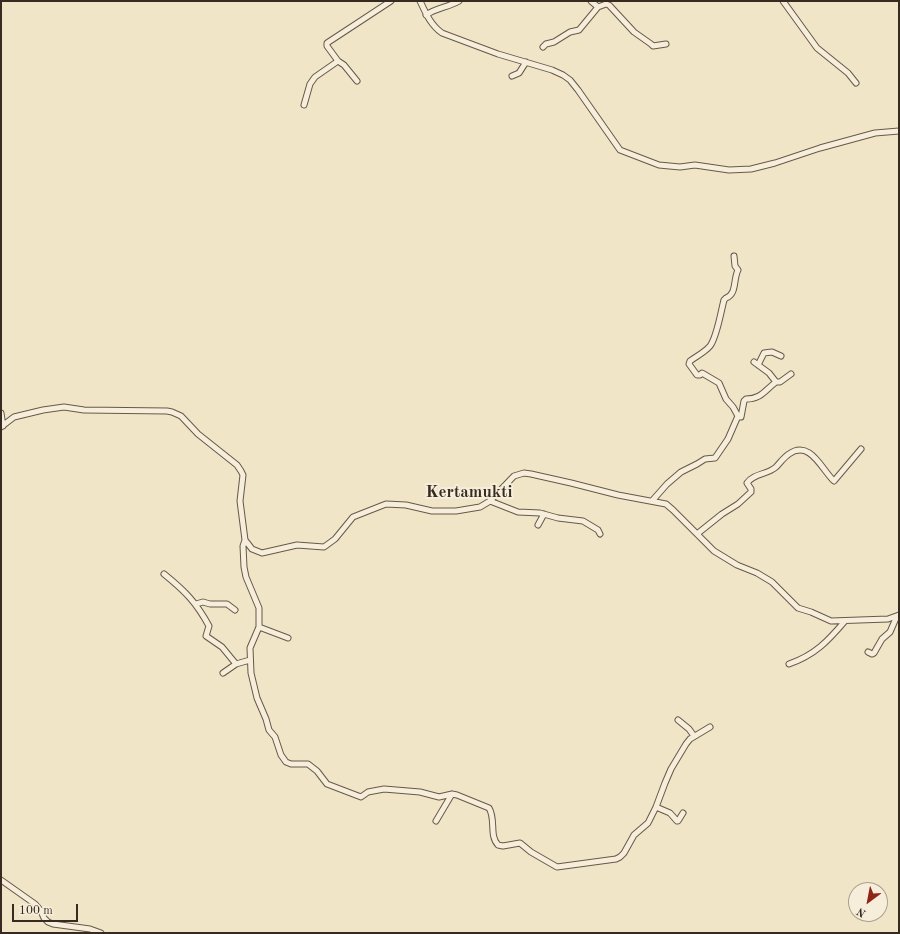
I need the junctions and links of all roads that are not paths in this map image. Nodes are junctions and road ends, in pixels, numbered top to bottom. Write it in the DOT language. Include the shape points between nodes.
graph roads {
  1 [pos="391,1"];
  2 [pos="420,1"];
  3 [pos="459,1"];
  4 [pos="591,1"];
  5 [pos="783,1"];
  6 [pos="598,7"];
  7 [pos="426,15"];
  8 [pos="666,44"];
  9 [pos="543,47"];
  10 [pos="338,61"];
  11 [pos="526,62"];
  12 [pos="512,76"];
  13 [pos="357,81"];
  14 [pos="856,83"];
  15 [pos="304,105"];
  16 [pos="899,131"];
  17 [pos="734,256"];
  18 [pos="781,356"];
  19 [pos="791,374"];
  20 [pos="776,382"];
  21 [pos="1,413"];
  22 [pos="738,417"];
  23 [pos="2,427"];
  24 [pos="861,449"];
  25 [pos="490,501"];
  26 [pos="652,501"];
  27 [pos="544,514"];
  28 [pos="538,525"];
  29 [pos="600,534"];
  30 [pos="697,534"];
  31 [pos="245,540"];
  32 [pos="164,574"];
  33 [pos="196,604"];
  34 [pos="235,610"];
  35 [pos="898,616"];
  36 [pos="844,621"];
  37 [pos="259,627"];
  38 [pos="288,638"];
  39 [pos="868,652"];
  40 [pos="250,660"];
  41 [pos="236,664"];
  42 [pos="789,664"];
  43 [pos="223,673"];
  44 [pos="678,720"];
  45 [pos="710,727"];
  46 [pos="694,736"];
  47 [pos="452,794"];
  48 [pos="656,807"];
  49 [pos="683,813"];
  50 [pos="436,821"];
  51 [pos="1,880"];
  52 [pos="100,933"];
  1 -- 10 [label="street" via="327,43"];
  2 -- 7 [label="street"];
  3 -- 7 [label="street"];
  4 -- 6 [label="street"];
  5 -- 14 [label="street" via="817,48 848,73"];
  6 -- 8 [label="street" via="609,5 634,32 653,46"];
  6 -- 9 [label="street" via="579,30 570,32"];
  7 -- 11 [label="street" via="442,33"];
  10 -- 13 [label="street"];
  10 -- 15 [label="street" via="315,77 310,84"];
  11 -- 12 [label="street" via="519,73"];
  11 -- 16 [label="street" via="552,70 570,80 620,150 659,165 751,169 875,133"];
  17 -- 22 [label="street" via="738,270 733,292 724,300 710,346 689,364 697,374 705,373 719,383"];
  18 -- 20 [label="street" via="772,352 764,353 756,364"];
  19 -- 20 [label="street"];
  20 -- 22 [label="street" via="761,396 746,399 741,416"];
  21 -- 23 [label="street"];
  22 -- 26 [label="street" via="728,439 715,458 705,458 681,472"];
  23 -- 31 [label="street" via="11,418 64,407 176,413 242,471 240,501"];
  24 -- 30 [label="street" via="834,481 808,452 798,449 790,453 776,467 750,479 747,483 751,492"];
  25 -- 26 [label="street" via="514,476 524,473"];
  25 -- 27 [label="street" via="518,512"];
  25 -- 31 [label="street" via="480,507 456,511 432,511 406,505 386,504 353,517 335,539 324,547 298,545 262,553 252,549"];
  26 -- 30 [label="street" via="669,506"];
  27 -- 28 [label="street"];
  27 -- 29 [label="street" via="583,521"];
  30 -- 36 [label="street" via="714,551 772,582 798,608 831,620"];
  31 -- 37 [label="street" via="244,567 258,604"];
  32 -- 33 [label="street" via="183,589"];
  33 -- 34 [label="street" via="228,604"];
  33 -- 41 [label="street" via="209,626 206,636 222,647"];
  35 -- 36 [label="street" via="888,619"];
  35 -- 39 [label="street" via="874,653"];
  36 -- 42 [label="street" via="828,641 815,651"];
  37 -- 38 [label="street"];
  37 -- 40 [label="street" via="250,648"];
  40 -- 41 [label="street"];
  40 -- 47 [label="street" via="257,698 269,730 275,737 281,756 286,762 308,764 327,784 361,797 368,792 384,790 420,792 439,797"];
  41 -- 43 [label="street"];
  44 -- 46 [label="street" via="690,729"];
  45 -- 46 [label="street"];
  46 -- 48 [label="street" via="674,763"];
  47 -- 48 [label="street" via="489,808 498,845 520,844 557,867 616,859 624,853 634,836 648,822"];
  47 -- 50 [label="street"];
  48 -- 49 [label="street" via="670,812 677,822"];
  51 -- 52 [label="street" via="35,904 48,922"];
}
